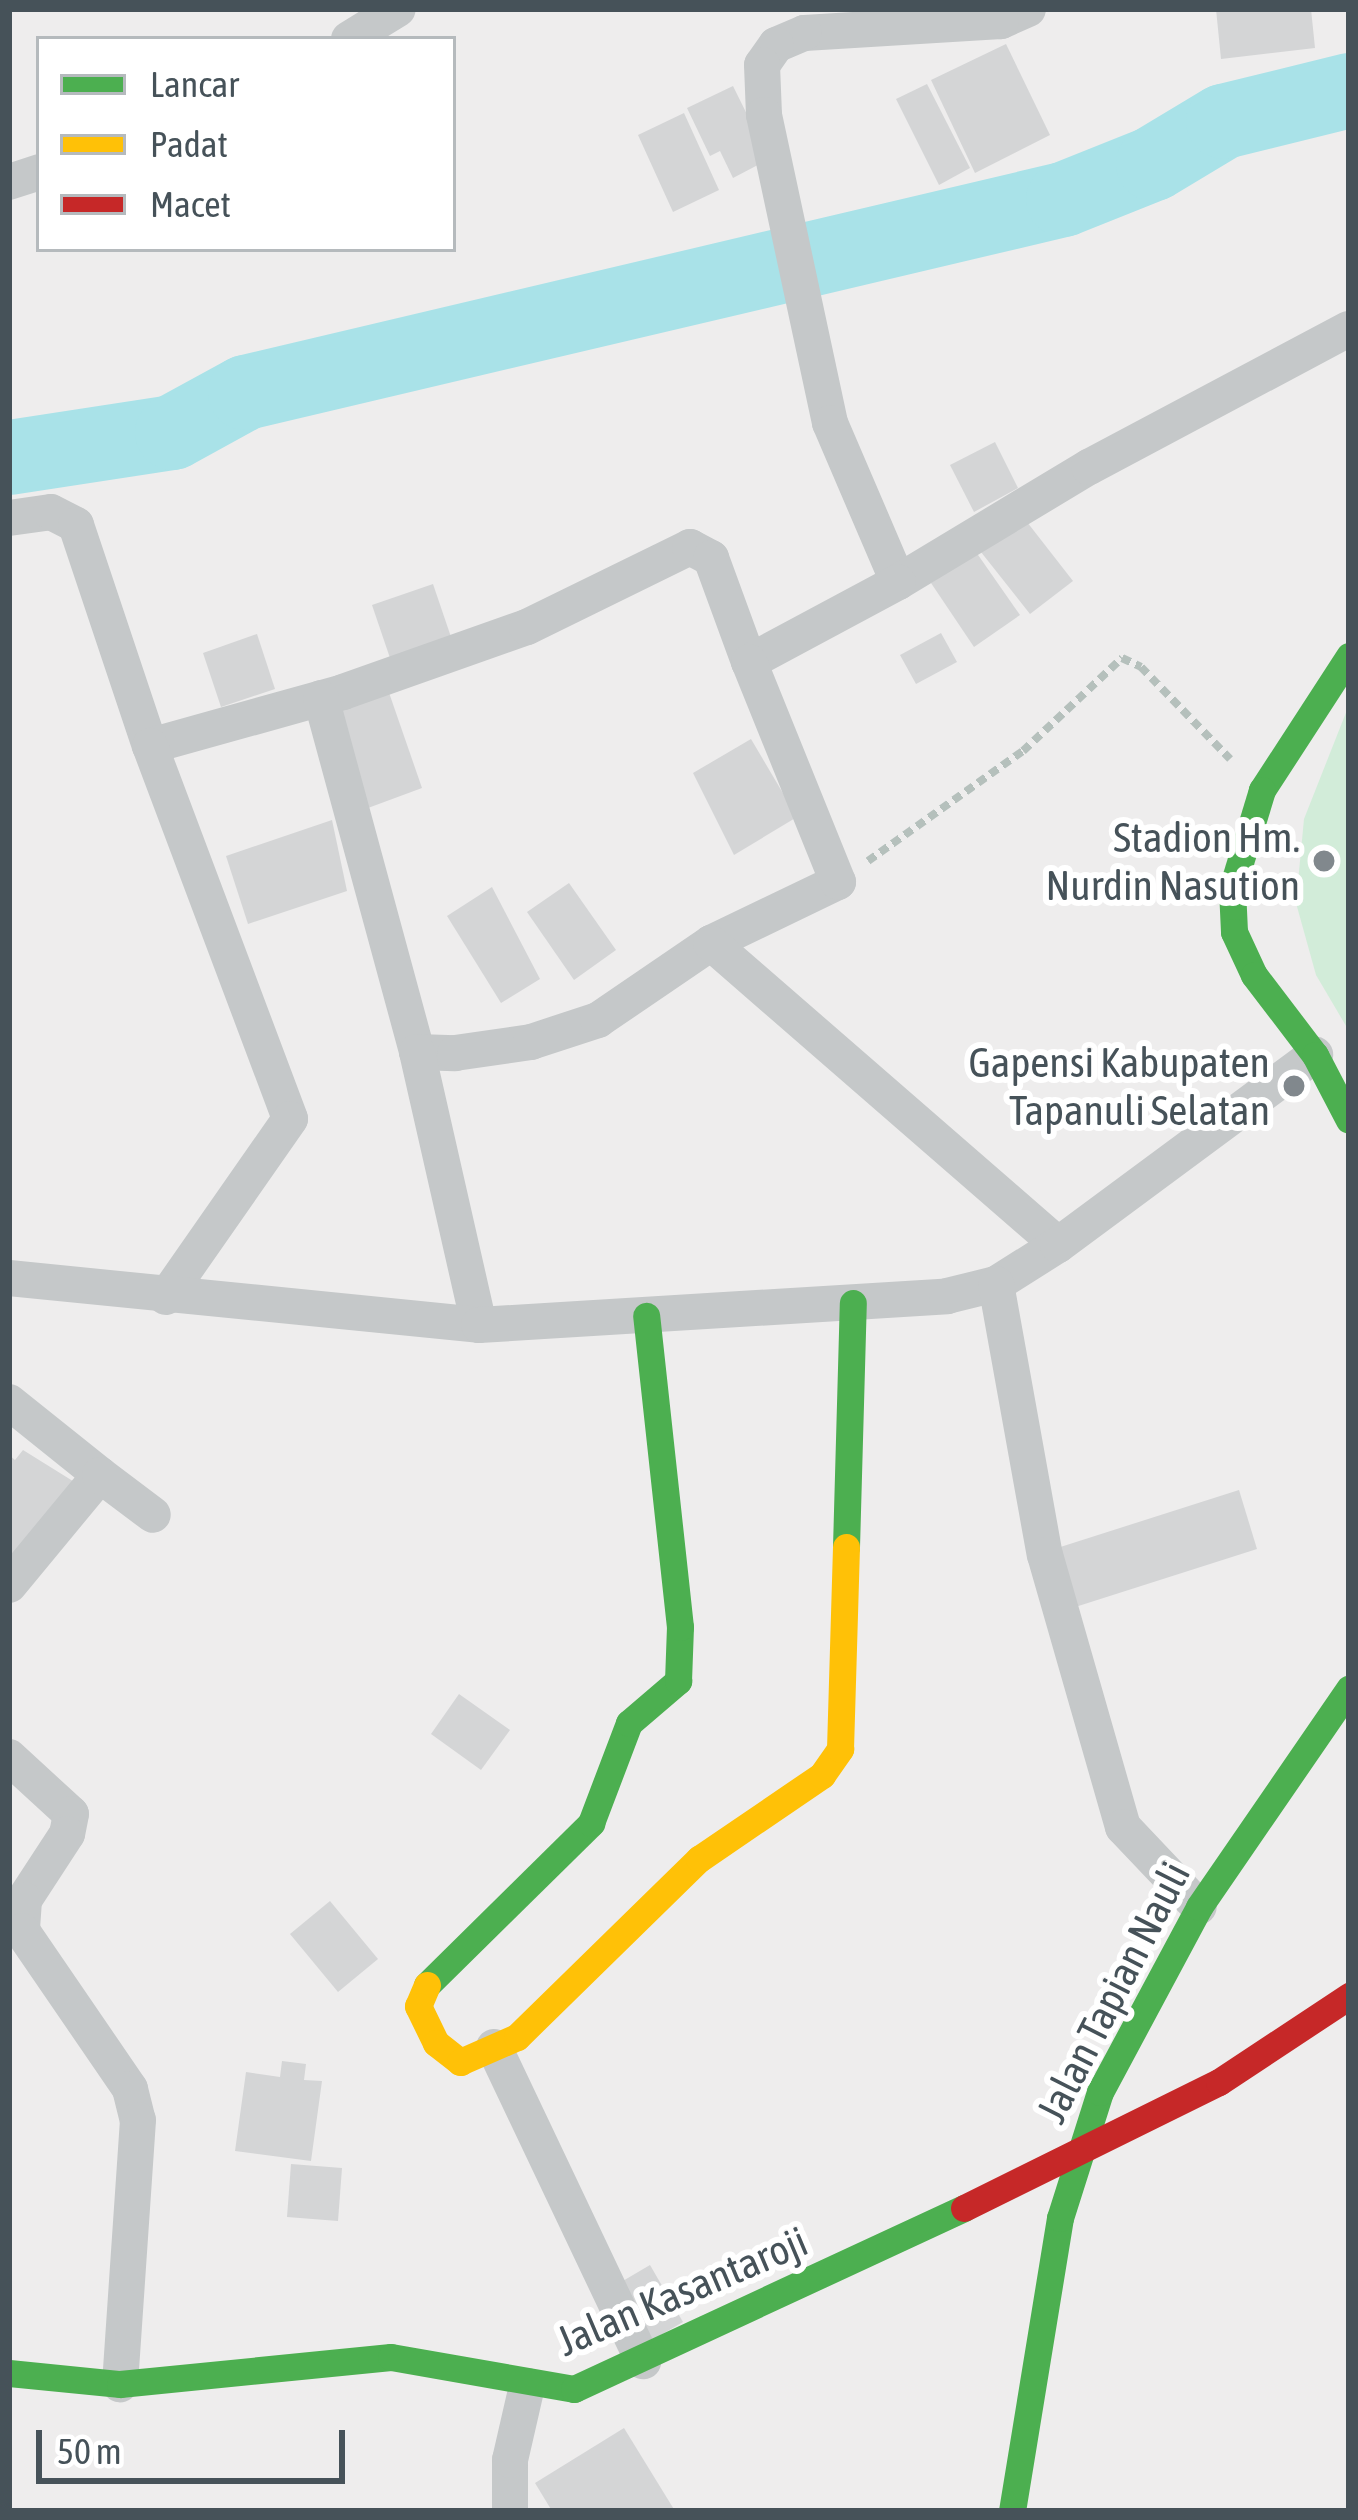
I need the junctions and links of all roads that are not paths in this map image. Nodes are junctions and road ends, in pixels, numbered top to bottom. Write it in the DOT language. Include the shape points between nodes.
graph roads {
  1 [pos="398,9"];
  2 [pos="1028,9"];
  3 [pos="923,16"];
  4 [pos="355,36"];
  5 [pos="1349,329"];
  6 [pos="9,518"];
  7 [pos="898,582"];
  8 [pos="1349,656"];
  9 [pos="749,662"];
  10 [pos="321,698"];
  11 [pos="150,746"];
  12 [pos="711,943"];
  13 [pos="417,1052"];
  14 [pos="1315,1055"];
  15 [pos="1346,1105"];
  16 [pos="1058,1245"];
  17 [pos="9,1278"];
  18 [pos="996,1283"];
  19 [pos="166,1297"];
  20 [pos="853,1304"];
  21 [pos="646,1316"];
  22 [pos="479,1324"];
  23 [pos="9,1402"];
  24 [pos="100,1475"];
  25 [pos="154,1515"];
  26 [pos="9,1586"];
  27 [pos="1349,1689"];
  28 [pos="9,1757"];
  29 [pos="1199,1907"];
  30 [pos="22,1958"];
  31 [pos="1349,1996"];
  32 [pos="494,2047"];
  33 [pos="1077,2151"];
  34 [pos="643,2361"];
  35 [pos="9,2373"];
  36 [pos="120,2384"];
  37 [pos="527,2386"];
  38 [pos="510,2511"];
  39 [pos="1012,2511"];
  1 -- 4 [label="street"];
  2 -- 3 [label="street" via="1001,21"];
  3 -- 7 [label="street" via="804,33 776,45 763,65 764,115 830,423"];
  5 -- 7 [label="street" via="1089,467"];
  6 -- 11 [label="street" via="51,512 76,526"];
  7 -- 9 [label="street"];
  8 -- 14 [label="street" via="1262,790 1240,844 1234,932 1253,975"];
  9 -- 10 [label="street" via="711,558 690,547 527,627"];
  9 -- 12 [label="street" via="838,882"];
  10 -- 11 [label="street"];
  10 -- 13 [label="street"];
  11 -- 19 [label="street" via="290,1119"];
  12 -- 13 [label="street" via="598,1020 531,1042"];
  12 -- 16 [label="street"];
  13 -- 22 [label="street"];
  14 -- 15 [label="street"];
  14 -- 16 [label="street"];
  16 -- 18 [label="street"];
  17 -- 19 [label="street"];
  18 -- 20 [label="street"];
  18 -- 29 [label="street" via="1045,1555 1123,1828"];
  19 -- 22 [label="street"];
  20 -- 21 [label="street"];
  20 -- 32 [label="street" via="840,1749 822,1775 699,1859 600,1969"];
  21 -- 22 [label="street"];
  21 -- 32 [label="street" via="680,1627 678,1681 629,1723 591,1823 422,1990 418,2006 454,2060"];
  23 -- 24 [label="street"];
  24 -- 25 [label="street"];
  24 -- 26 [label="street"];
  27 -- 29 [label="street, Jalan Tapian Nauli"];
  28 -- 30 [label="street" via="71,1814 20,1912"];
  29 -- 33 [label="street, Jalan Tapian Nauli"];
  30 -- 36 [label="street" via="136,2105"];
  31 -- 33 [label="street, Jalan Kasantaroji" via="1220,2082"];
  32 -- 34 [label="street"];
  33 -- 34 [label="street, Jalan Kasantaroji"];
  33 -- 39 [label="street, Jalan Tapian Nauli"];
  34 -- 37 [label="street, Jalan Kasantaroji" via="574,2389"];
  35 -- 36 [label="street, Jalan Kasantaroji"];
  36 -- 37 [label="street, Jalan Kasantaroji" via="391,2357"];
  37 -- 38 [label="street" via="510,2460"];
}
